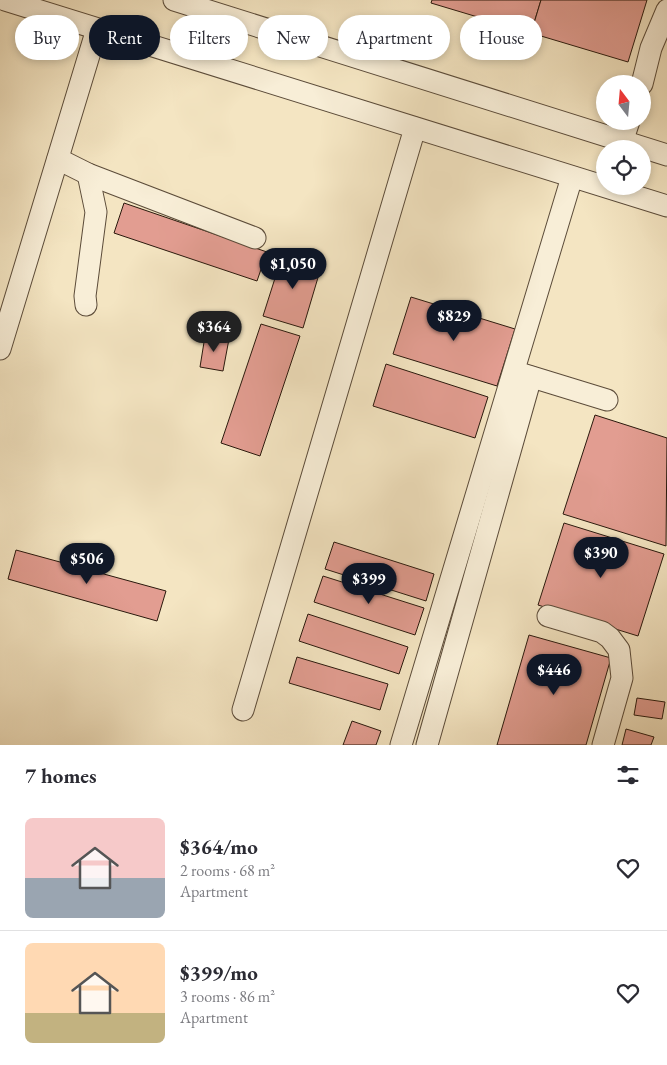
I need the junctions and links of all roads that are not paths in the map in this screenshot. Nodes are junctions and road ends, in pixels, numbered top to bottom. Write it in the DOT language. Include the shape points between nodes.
graph roads {
  1 [pos="4,0"];
  2 [pos="174,0"];
  3 [pos="209,5"];
  4 [pos="667,10"];
  5 [pos="89,27"];
  6 [pos="160,49"];
  7 [pos="89,56"];
  8 [pos="644,75"];
  9 [pos="415,128"];
  10 [pos="616,140"];
  11 [pos="651,150"];
  12 [pos="667,155"];
  13 [pos="58,159"];
  14 [pos="88,174"];
  15 [pos="572,177"];
  16 [pos="667,206"];
  17 [pos="255,238"];
  18 [pos="86,305"];
  19 [pos="0,349"];
  20 [pos="523,374"];
  21 [pos="607,400"];
  22 [pos="548,616"];
  23 [pos="244,710"];
  24 [pos="401,745"];
  25 [pos="427,745"];
  26 [pos="604,745"];
  1 -- 5 [label="street"];
  2 -- 3 [label="street"];
  3 -- 10 [label="street"];
  4 -- 8 [label="street"];
  6 -- 9 [label="street"];
  7 -- 13 [label="street"];
  9 -- 15 [label="street"];
  9 -- 23 [label="street"];
  11 -- 12 [label="street"];
  13 -- 14 [label="street"];
  13 -- 19 [label="street"];
  14 -- 17 [label="street"];
  14 -- 18 [label="street" via="96,212"];
  15 -- 16 [label="street"];
  15 -- 20 [label="street"];
  20 -- 21 [label="street"];
  20 -- 24 [label="street"];
  20 -- 25 [label="street"];
  22 -- 26 [label="street" via="602,632 619,650 622,678"];
}
